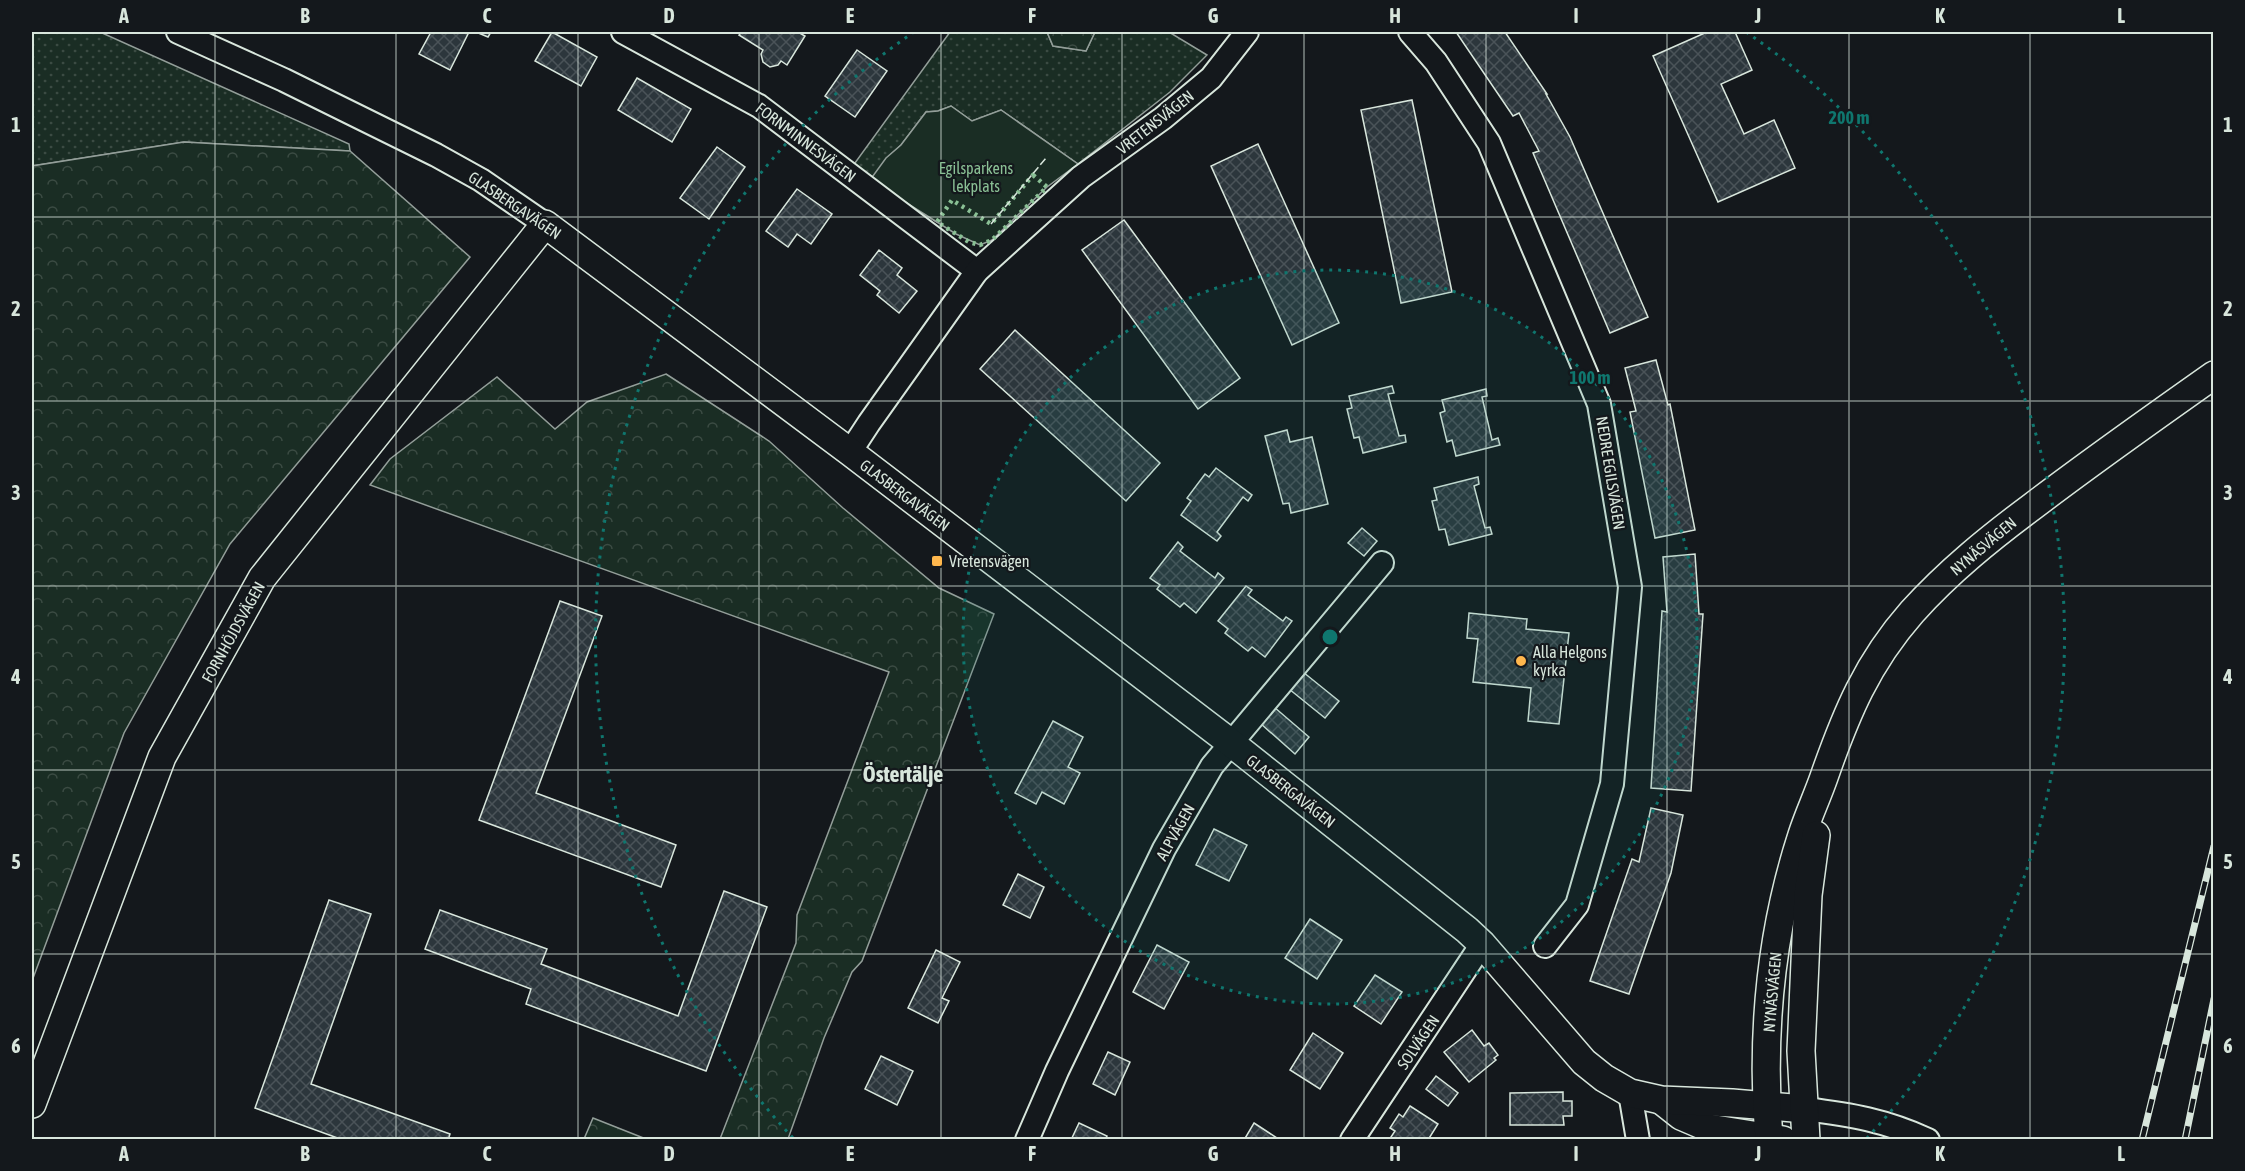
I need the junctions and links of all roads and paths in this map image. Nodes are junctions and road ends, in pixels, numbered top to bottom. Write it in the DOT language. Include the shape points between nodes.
graph roads {
  1 [pos="178,32"];
  2 [pos="623,32"];
  3 [pos="1247,32"];
  4 [pos="1410,32"];
  5 [pos="545,224"];
  6 [pos="977,271"];
  7 [pos="2214,375"];
  8 [pos="850,453"];
  9 [pos="1382,564"];
  10 [pos="1231,743"];
  11 [pos="1823,778"];
  12 [pos="1482,944"];
  13 [pos="1545,946"];
  14 [pos="1630,1093"];
  15 [pos="1660,1100"];
  16 [pos="32,1104"];
  17 [pos="1767,1105"];
  18 [pos="1805,1109"];
  19 [pos="1774,1139"];
  20 [pos="1027,1140"];
  21 [pos="1352,1140"];
  22 [pos="1638,1140"];
  23 [pos="1806,1140"];
  24 [pos="1928,1140"];
  1 -- 5 [label="street, GLASBERGAVÄGEN" via="436,155"];
  2 -- 6 [label="street, FORNMINNESVÄGEN" via="759,106"];
  3 -- 6 [label="street, VRETENSVÄGEN" via="1211,78 1081,177"];
  4 -- 13 [label="street, NEDRE EGILSVÄGEN" via="1436,62 1489,143 1599,404 1630,587 1612,784 1576,905"];
  5 -- 8 [label="street, GLASBERGAVÄGEN"];
  5 -- 16 [label="street, FORNHÖJDSVÄGEN" via="262,578 162,757"];
  6 -- 8 [label="street, VRETENSVÄGEN"];
  7 -- 11 [label="street, NYNÄSVÄGEN" via="2061,484 1939,583 1887,643 1861,684"];
  8 -- 10 [label="street, GLASBERGAVÄGEN"];
  9 -- 10 [label="street, ALPVÄGEN"];
  10 -- 12 [label="street, GLASBERGAVÄGEN"];
  10 -- 20 [label="street, ALPVÄGEN" via="1212,766 1164,849"];
  11 -- 17 [label="street, NYNÄSVÄGEN" via="1802,835 1775,948"];
  11 -- 18 [label="street, NYNÄSVÄGEN" via="1804,961 1801,1051"];
  12 -- 14 [label="street, GLASBERGAVÄGEN" via="1584,1062"];
  12 -- 21 [label="street, SOLVÄGEN"];
  14 -- 15 [label="street, GLASBERGAVÄGEN"];
  14 -- 22 [label="street"];
  15 -- 17 [label="street, GLASBERGAVÄGEN"];
  15 -- 19 [label="street, GLASBERGAVÄGEN" via="1698,1124"];
  17 -- 18 [label="street, GLASBERGAVÄGEN"];
  17 -- 19 [label="street, NYNÄSVÄGEN"];
  18 -- 23 [label="street, NYNÄSVÄGEN"];
  18 -- 24 [label="street" via="1851,1114 1896,1125"];
}
